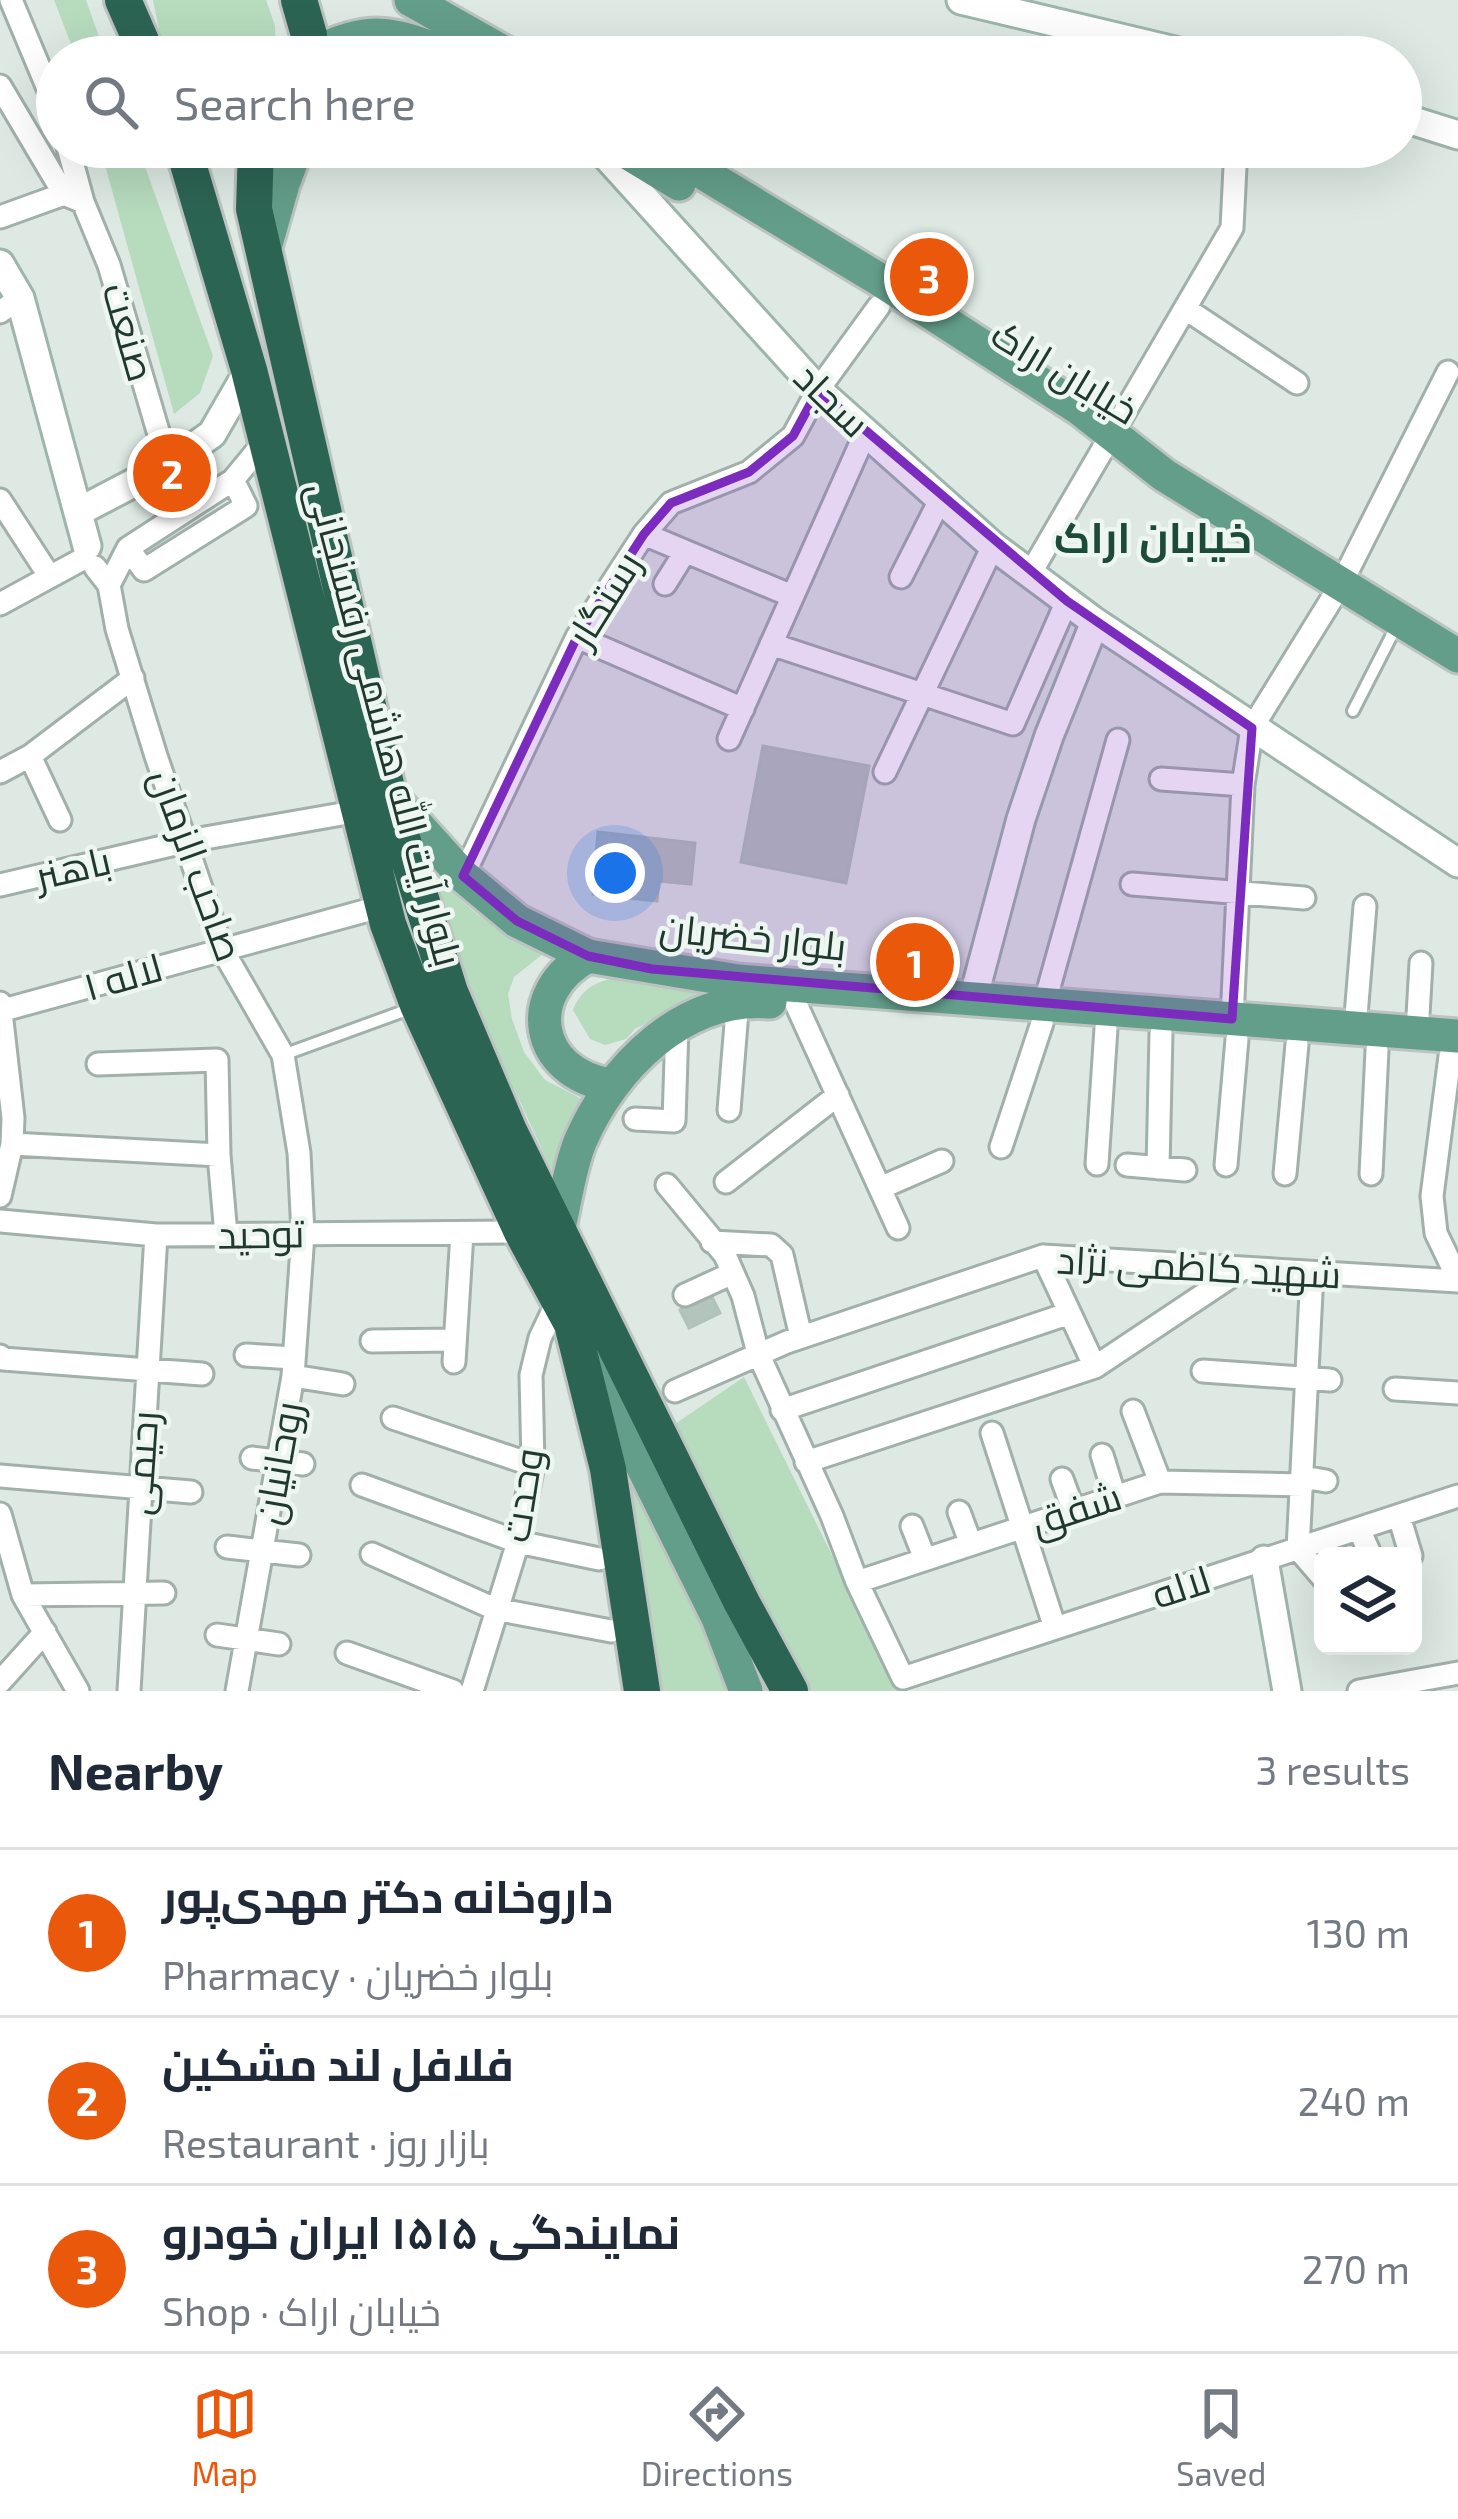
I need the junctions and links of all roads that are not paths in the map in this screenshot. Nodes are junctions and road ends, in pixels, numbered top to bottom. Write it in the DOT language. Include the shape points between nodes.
graph roads {
  1 [pos="11,0"];
  2 [pos="123,0"];
  3 [pos="299,0"];
  4 [pos="411,0"];
  5 [pos="461,0"];
  6 [pos="962,0"];
  7 [pos="993,3"];
  8 [pos="139,36"];
  9 [pos="309,36"];
  10 [pos="355,36"];
  11 [pos="400,36"];
  12 [pos="454,36"];
  13 [pos="466,36"];
  14 [pos="1120,36"];
  15 [pos="36,60"];
  16 [pos="0,86"];
  17 [pos="1422,124"];
  18 [pos="1458,135"];
  19 [pos="36,140"];
  20 [pos="54,168"];
  21 [pos="70,168"];
  22 [pos="189,168"];
  23 [pos="255,168"];
  24 [pos="290,168"];
  25 [pos="617,168"];
  26 [pos="652,168"];
  27 [pos="696,168"];
  28 [pos="1235,168"];
  29 [pos="74,198"];
  30 [pos="254,209"];
  31 [pos="0,217"];
  32 [pos="206,225"];
  33 [pos="264,251"];
  34 [pos="0,264"];
  35 [pos="10,305"];
  36 [pos="879,306"];
  37 [pos="1186,309"];
  38 [pos="248,370"];
  39 [pos="1448,371"];
  40 [pos="1297,382"];
  41 [pos="818,390"];
  42 [pos="865,434"];
  43 [pos="266,440"];
  44 [pos="1107,441"];
  45 [pos="168,465"];
  46 [pos="0,500"];
  47 [pos="940,500"];
  48 [pos="79,512"];
  49 [pos="644,535"];
  50 [pos="993,546"];
  51 [pos="685,552"];
  52 [pos="93,565"];
  53 [pos="1030,574"];
  54 [pos="50,577"];
  55 [pos="901,577"];
  56 [pos="665,584"];
  57 [pos="1341,584"];
  58 [pos="792,596"];
  59 [pos="1067,602"];
  60 [pos="0,604"];
  61 [pos="1400,620"];
  62 [pos="1095,622"];
  63 [pos="577,637"];
  64 [pos="771,644"];
  65 [pos="1455,646"];
  66 [pos="133,679"];
  67 [pos="922,694"];
  68 [pos="743,709"];
  69 [pos="1353,710"];
  70 [pos="1252,728"];
  71 [pos="729,739"];
  72 [pos="1118,740"];
  73 [pos="29,756"];
  74 [pos="0,772"];
  75 [pos="885,772"];
  76 [pos="1161,779"];
  77 [pos="1243,785"];
  78 [pos="374,802"];
  79 [pos="60,820"];
  80 [pos="188,841"];
  81 [pos="1458,863"];
  82 [pos="463,876"];
  83 [pos="1132,884"];
  84 [pos="0,885"];
  85 [pos="1238,893"];
  86 [pos="1304,898"];
  87 [pos="383,906"];
  88 [pos="1365,906"];
  89 [pos="222,949"];
  90 [pos="588,956"];
  91 [pos="1421,963"];
  92 [pos="738,999"];
  93 [pos="973,999"];
  94 [pos="796,1004"];
  95 [pos="418,1006"];
  96 [pos="1,1008"];
  97 [pos="1043,1014"];
  98 [pos="677,1028"];
  99 [pos="1106,1028"];
  100 [pos="1235,1029"];
  101 [pos="1161,1033"];
  102 [pos="1417,1033"];
  103 [pos="1366,1039"];
  104 [pos="1297,1044"];
  105 [pos="1455,1049"];
  106 [pos="283,1055"];
  107 [pos="98,1064"];
  108 [pos="610,1085"];
  109 [pos="838,1095"];
  110 [pos="729,1110"];
  111 [pos="6,1118"];
  112 [pos="634,1120"];
  113 [pos="12,1144"];
  114 [pos="1000,1147"];
  115 [pos="219,1154"];
  116 [pos="942,1161"];
  117 [pos="1097,1164"];
  118 [pos="1127,1165"];
  119 [pos="1226,1165"];
  120 [pos="1158,1168"];
  121 [pos="1185,1169"];
  122 [pos="1285,1174"];
  123 [pos="1371,1174"];
  124 [pos="725,1182"];
  125 [pos="667,1184"];
  126 [pos="880,1188"];
  127 [pos="0,1196"];
  128 [pos="0,1221"];
  129 [pos="898,1228"];
  130 [pos="462,1232"];
  131 [pos="540,1232"];
  132 [pos="303,1234"];
  133 [pos="157,1235"];
  134 [pos="226,1235"];
  135 [pos="712,1242"];
  136 [pos="1043,1256"];
  137 [pos="1242,1268"];
  138 [pos="734,1273"];
  139 [pos="1312,1273"];
  140 [pos="1458,1280"];
  141 [pos="685,1295"];
  142 [pos="565,1311"];
  143 [pos="1067,1314"];
  144 [pos="801,1337"];
  145 [pos="372,1341"];
  146 [pos="758,1353"];
  147 [pos="246,1355"];
  148 [pos="0,1356"];
  149 [pos="293,1367"];
  150 [pos="1095,1367"];
  151 [pos="147,1368"];
  152 [pos="1203,1371"];
  153 [pos="202,1374"];
  154 [pos="1319,1378"];
  155 [pos="343,1384"];
  156 [pos="1395,1389"];
  157 [pos="675,1391"];
  158 [pos="1458,1394"];
  159 [pos="782,1410"];
  160 [pos="1133,1411"];
  161 [pos="393,1418"];
  162 [pos="992,1433"];
  163 [pos="1102,1455"];
  164 [pos="252,1458"];
  165 [pos="278,1460"];
  166 [pos="806,1462"];
  167 [pos="304,1464"];
  168 [pos="533,1465"];
  169 [pos="0,1476"];
  170 [pos="1062,1479"];
  171 [pos="1303,1481"];
  172 [pos="1327,1481"];
  173 [pos="1160,1482"];
  174 [pos="362,1485"];
  175 [pos="139,1486"];
  176 [pos="191,1492"];
  177 [pos="1115,1497"];
  178 [pos="1456,1503"];
  179 [pos="1073,1509"];
  180 [pos="959,1512"];
  181 [pos="0,1514"];
  182 [pos="1399,1516"];
  183 [pos="912,1526"];
  184 [pos="1020,1527"];
  185 [pos="1359,1528"];
  186 [pos="518,1542"];
  187 [pos="970,1544"];
  188 [pos="227,1547"];
  189 [pos="1367,1547"];
  190 [pos="1409,1547"];
  191 [pos="263,1548"];
  192 [pos="1298,1549"];
  193 [pos="372,1554"];
  194 [pos="299,1555"];
  195 [pos="599,1559"];
  196 [pos="926,1559"];
  197 [pos="1264,1560"];
  198 [pos="1314,1568"];
  199 [pos="856,1582"];
  200 [pos="164,1594"];
  201 [pos="23,1595"];
  202 [pos="132,1595"];
  203 [pos="742,1603"];
  204 [pos="495,1610"];
  205 [pos="1055,1628"];
  206 [pos="611,1631"];
  207 [pos="45,1632"];
  208 [pos="217,1634"];
  209 [pos="246,1639"];
  210 [pos="279,1644"];
  211 [pos="347,1653"];
  212 [pos="1458,1673"];
  213 [pos="0,1682"];
  214 [pos="78,1691"];
  215 [pos="129,1691"];
  216 [pos="236,1691"];
  217 [pos="453,1691"];
  218 [pos="472,1691"];
  219 [pos="642,1691"];
  220 [pos="746,1691"];
  221 [pos="775,1691"];
  222 [pos="790,1691"];
  223 [pos="1287,1691"];
  224 [pos="1359,1691"];
  1 -- 15 [label="street"];
  2 -- 8 [label="highway"];
  3 -- 9 [label="highway"];
  4 -- 12 [label="main road"];
  5 -- 13 [label="main road"];
  6 -- 7 [label="street"];
  7 -- 14 [label="street"];
  10 -- 11 [label="main road"];
  16 -- 19 [label="street, صنعت"];
  17 -- 18 [label="street"];
  20 -- 29 [label="street, صنعت"];
  21 -- 29 [label="street, صنعت"];
  22 -- 32 [label="highway, بلوار آیت الله هاشمی رفسنجانی"];
  23 -- 30 [label="highway, بلوار آیت الله هاشمی رفسنجانی"];
  24 -- 33 [label="main road"];
  25 -- 41 [label="street, سجاد"];
  26 -- 36 [label="main road, خیابان اراک"];
  27 -- 44 [label="main road, خیابان اراک" via="880,280"];
  28 -- 37 [label="street" via="1232,228"];
  29 -- 31 [label="street"];
  29 -- 45 [label="street, صنعت" via="109,265"];
  30 -- 32 [label="highway"];
  30 -- 33 [label="highway, بلوار آیت الله هاشمی رفسنجانی"];
  32 -- 38 [label="highway, بلوار آیت الله هاشمی رفسنجانی"];
  33 -- 78 [label="highway, بلوار آیت الله هاشمی رفسنجانی"];
  34 -- 35 [label="street, صاحب الزمان"];
  35 -- 48 [label="street, صاحب الزمان"];
  36 -- 41 [label="street, رستگار"];
  36 -- 44 [label="main road, خیابان اراک"];
  37 -- 40 [label="street"];
  37 -- 44 [label="street"];
  38 -- 43 [label="highway, بلوار آیت الله هاشمی رفسنجانی"];
  38 -- 45 [label="street" via="212,434"];
  39 -- 57 [label="street"];
  41 -- 42 [label="street, سجاد"];
  41 -- 49 [label="street, رستگار" via="794,436 749,472 671,503"];
  42 -- 47 [label="street, سجاد"];
  42 -- 58 [label="street"];
  43 -- 52 [label="street" via="233,480"];
  43 -- 78 [label="highway, بلوار آیت الله هاشمی رفسنجانی"];
  44 -- 53 [label="street"];
  44 -- 57 [label="main road, خیابان اراک"];
  45 -- 48 [label="street"];
  46 -- 54 [label="street"];
  47 -- 50 [label="street, سجاد"];
  47 -- 55 [label="street"];
  48 -- 52 [label="street, صاحب الزمان"];
  49 -- 51 [label="street"];
  49 -- 63 [label="street, رستگار"];
  50 -- 53 [label="street, سجاد"];
  50 -- 67 [label="street"];
  51 -- 56 [label="street"];
  51 -- 58 [label="street"];
  52 -- 54 [label="street"];
  52 -- 66 [label="street, صاحب الزمان"];
  53 -- 59 [label="street, سجاد"];
  54 -- 60 [label="street"];
  57 -- 61 [label="main road, خیابان اراک"];
  57 -- 70 [label="street"];
  58 -- 64 [label="street"];
  59 -- 62 [label="street, سجاد"];
  59 -- 67 [label="street" via="1013,724"];
  61 -- 65 [label="main road, خیابان اراک"];
  61 -- 69 [label="lane"];
  62 -- 70 [label="street, سجاد"];
  62 -- 93 [label="street" via="1021,819"];
  63 -- 68 [label="street"];
  63 -- 82 [label="street, رستگار"];
  64 -- 67 [label="street"];
  64 -- 68 [label="street"];
  66 -- 73 [label="street"];
  66 -- 80 [label="street, صاحب الزمان"];
  67 -- 75 [label="street"];
  68 -- 71 [label="street"];
  70 -- 77 [label="street"];
  70 -- 81 [label="street, سجاد"];
  72 -- 97 [label="street"];
  73 -- 74 [label="street"];
  73 -- 79 [label="street"];
  76 -- 77 [label="street"];
  77 -- 85 [label="street"];
  78 -- 80 [label="street, باهنر"];
  78 -- 82 [label="main road, بلوار خضریان"];
  78 -- 87 [label="highway, بلوار آیت الله هاشمی رفسنجانی"];
  78 -- 131 [label="highway, بلوار آیت الله هاشمی رفسنجانی" via="509,1131"];
  80 -- 84 [label="street, باهنر"];
  80 -- 89 [label="street, صاحب الزمان"];
  82 -- 90 [label="main road, بلوار خضریان" via="517,921"];
  83 -- 85 [label="street"];
  85 -- 86 [label="street"];
  85 -- 100 [label="street"];
  87 -- 89 [label="street, لاله ۱"];
  87 -- 95 [label="highway, بلوار آیت الله هاشمی رفسنجانی"];
  88 -- 103 [label="street"];
  89 -- 96 [label="street, لاله ۱"];
  89 -- 106 [label="street, صاحب الزمان"];
  90 -- 93 [label="main road, بلوار خضریان" via="738,982"];
  90 -- 108 [label="main road" via="570,966 547,999 547,1040 571,1072"];
  91 -- 102 [label="street"];
  92 -- 94 [label="main road, بلوار خضریان"];
  92 -- 98 [label="main road, بلوار خضریان"];
  92 -- 110 [label="street"];
  93 -- 97 [label="main road, بلوار خضریان"];
  94 -- 97 [label="main road, بلوار خضریان"];
  94 -- 109 [label="street"];
  95 -- 106 [label="lane"];
  95 -- 131 [label="highway, بلوار آیت الله هاشمی رفسنجانی"];
  96 -- 111 [label="street"];
  97 -- 99 [label="main road, بلوار خضریان"];
  97 -- 100 [label="main road, بلوار خضریان"];
  97 -- 114 [label="street"];
  98 -- 108 [label="main road, بلوار خضریان"];
  98 -- 112 [label="street" via="674,1120"];
  99 -- 101 [label="main road, بلوار خضریان"];
  99 -- 117 [label="street"];
  100 -- 101 [label="main road, بلوار خضریان"];
  100 -- 103 [label="main road, بلوار خضریان"];
  100 -- 104 [label="main road, بلوار خضریان"];
  100 -- 119 [label="street"];
  101 -- 120 [label="street"];
  102 -- 103 [label="main road, بلوار خضریان"];
  102 -- 105 [label="main road, بلوار خضریان"];
  103 -- 104 [label="main road, بلوار خضریان"];
  103 -- 105 [label="main road, بلوار خضریان"];
  103 -- 123 [label="street"];
  104 -- 122 [label="street"];
  105 -- 140 [label="street" via="1432,1196 1436,1233"];
  106 -- 132 [label="street, صاحب الزمان"];
  107 -- 115 [label="street" via="217,1060"];
  108 -- 131 [label="main road, بلوار خضریان"];
  109 -- 124 [label="street"];
  109 -- 126 [label="street"];
  111 -- 113 [label="street"];
  113 -- 115 [label="street"];
  113 -- 127 [label="street"];
  115 -- 134 [label="street"];
  116 -- 126 [label="street"];
  118 -- 120 [label="street"];
  120 -- 121 [label="street"];
  125 -- 135 [label="street"];
  126 -- 129 [label="street"];
  128 -- 133 [label="street, توحید"];
  130 -- 131 [label="street, توحید"];
  130 -- 132 [label="street, توحید"];
  130 -- 145 [label="street" via="454,1351"];
  131 -- 142 [label="highway, بلوار آیت الله هاشمی رفسنجانی"];
  131 -- 203 [label="highway, بلوار آیت الله هاشمی رفسنجانی"];
  132 -- 134 [label="street, توحید"];
  132 -- 149 [label="street, روحانیان"];
  133 -- 134 [label="street, توحید"];
  133 -- 151 [label="street, رحیمی"];
  135 -- 138 [label="street"];
  135 -- 144 [label="street" via="771,1245 782,1255"];
  136 -- 137 [label="street, شهید کاظمی نژاد"];
  136 -- 143 [label="street"];
  136 -- 144 [label="street, شهید کاظمی نژاد"];
  137 -- 139 [label="street, شهید کاظمی نژاد"];
  137 -- 150 [label="street"];
  138 -- 141 [label="street"];
  138 -- 146 [label="street"];
  139 -- 140 [label="street, شهید کاظمی نژاد"];
  139 -- 154 [label="street"];
  142 -- 168 [label="street, وحدت" via="540,1337 531,1375"];
  142 -- 219 [label="highway" via="608,1469"];
  142 -- 220 [label="main road, بلوار آیت الله هاشمی رفسنجانی" via="718,1618"];
  143 -- 150 [label="street"];
  143 -- 159 [label="street"];
  144 -- 146 [label="street, شهید کاظمی نژاد"];
  146 -- 157 [label="street, شهید کاظمی نژاد"];
  146 -- 159 [label="street"];
  147 -- 149 [label="street"];
  148 -- 151 [label="street"];
  149 -- 155 [label="street"];
  149 -- 165 [label="street, روحانیان"];
  150 -- 166 [label="street"];
  151 -- 153 [label="street"];
  151 -- 175 [label="street, رحیمی"];
  152 -- 154 [label="street"];
  154 -- 171 [label="street"];
  156 -- 158 [label="street"];
  159 -- 166 [label="street"];
  160 -- 173 [label="street"];
  161 -- 168 [label="street"];
  162 -- 184 [label="street"];
  163 -- 177 [label="street"];
  164 -- 165 [label="street"];
  165 -- 167 [label="street"];
  165 -- 191 [label="street, روحانیان"];
  166 -- 199 [label="street"];
  168 -- 186 [label="street, وحدت"];
  169 -- 175 [label="street"];
  170 -- 179 [label="street"];
  171 -- 172 [label="street, شفق"];
  171 -- 173 [label="street, شفق"];
  171 -- 192 [label="street"];
  173 -- 177 [label="street, شفق"];
  174 -- 186 [label="street"];
  175 -- 176 [label="street"];
  175 -- 202 [label="street, رحیمی"];
  177 -- 179 [label="street, شفق"];
  178 -- 182 [label="street, لاله"];
  179 -- 184 [label="street, شفق"];
  180 -- 187 [label="street"];
  181 -- 201 [label="street"];
  182 -- 185 [label="street, لاله"];
  182 -- 190 [label="street"];
  183 -- 196 [label="street"];
  184 -- 187 [label="street, شفق"];
  184 -- 205 [label="street"];
  185 -- 189 [label="street"];
  185 -- 192 [label="street, لاله"];
  186 -- 195 [label="street"];
  186 -- 204 [label="street, وحدت"];
  187 -- 196 [label="street, شفق"];
  188 -- 191 [label="street"];
  191 -- 194 [label="street"];
  191 -- 209 [label="street, روحانیان"];
  192 -- 197 [label="street, لاله"];
  192 -- 198 [label="street"];
  193 -- 204 [label="street"];
  196 -- 199 [label="street, شفق"];
  197 -- 205 [label="street, لاله"];
  197 -- 223 [label="street"];
  199 -- 205 [label="street, لاله" via="903,1678"];
  200 -- 202 [label="street"];
  201 -- 202 [label="street"];
  201 -- 207 [label="street"];
  202 -- 215 [label="street, رحیمی"];
  203 -- 221 [label="main road, بلوار آیت الله هاشمی رفسنجانی"];
  203 -- 222 [label="highway"];
  204 -- 206 [label="street"];
  204 -- 218 [label="street, وحدت"];
  207 -- 213 [label="street"];
  207 -- 214 [label="street"];
  208 -- 209 [label="street"];
  209 -- 210 [label="street"];
  209 -- 216 [label="street, روحانیان"];
  211 -- 217 [label="street"];
  212 -- 224 [label="street"];
}
